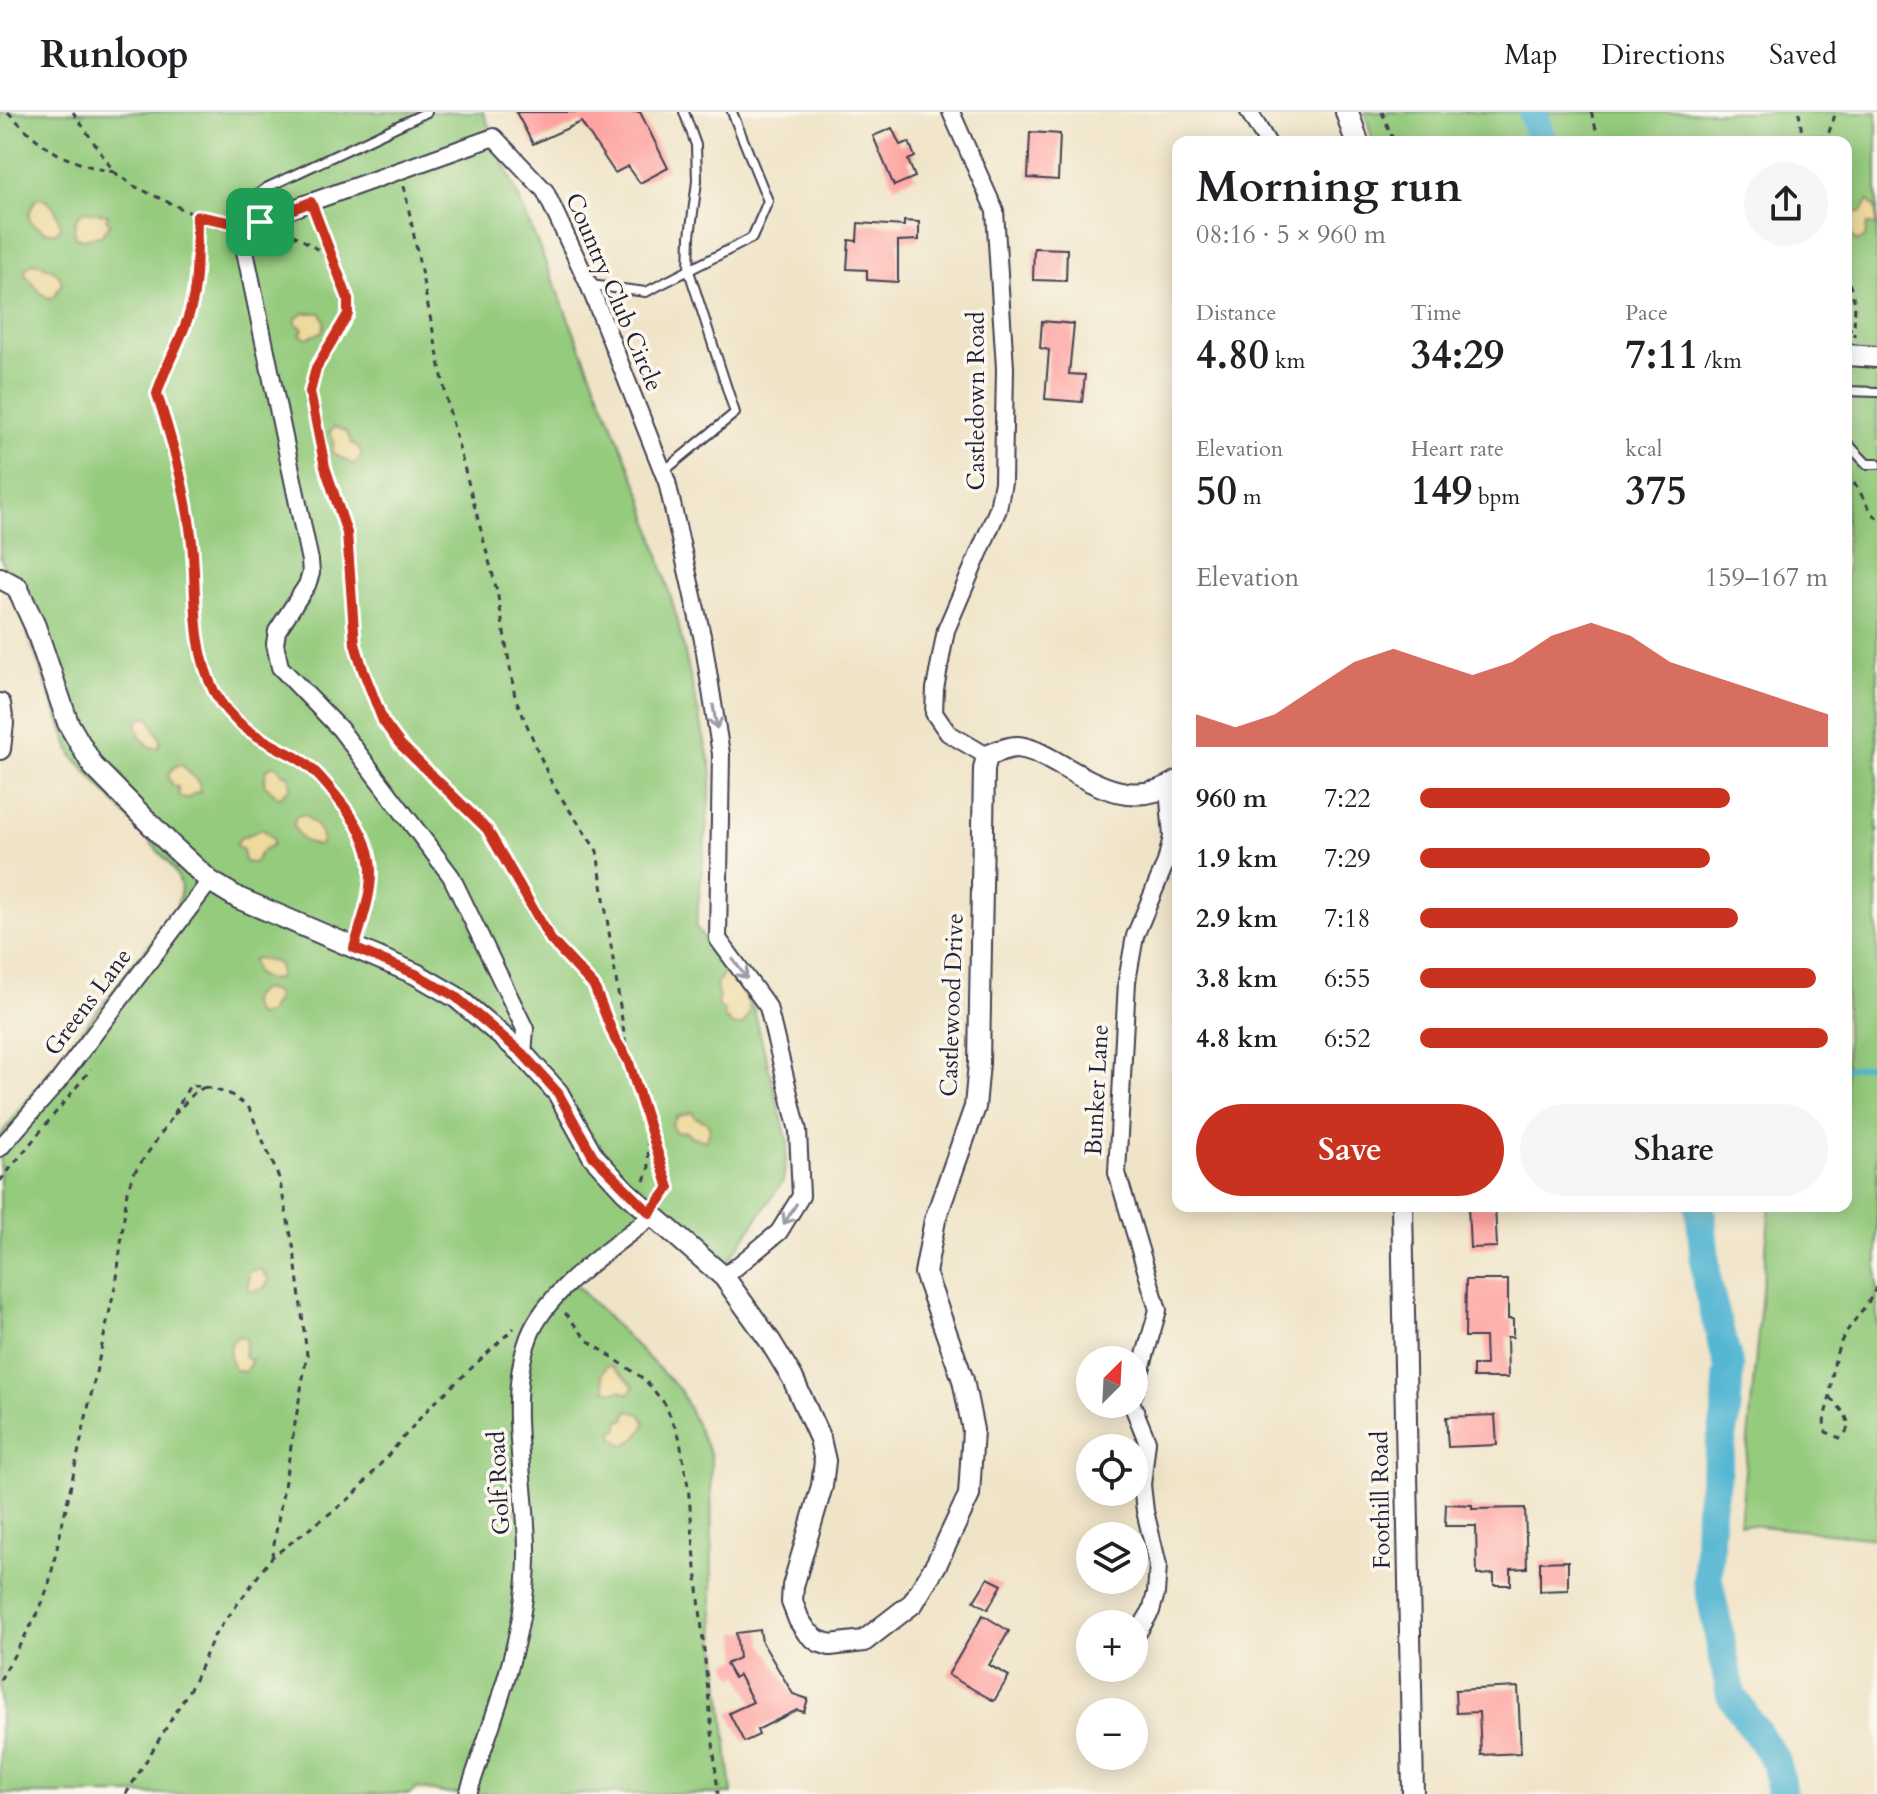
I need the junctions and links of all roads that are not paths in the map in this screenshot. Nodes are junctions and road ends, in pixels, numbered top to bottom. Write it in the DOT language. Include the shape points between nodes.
graph roads {
  1 [pos="427,112"];
  2 [pos="684,112"];
  3 [pos="732,112"];
  4 [pos="951,112"];
  5 [pos="1249,112"];
  6 [pos="1347,112"];
  7 [pos="1263,136"];
  8 [pos="1355,136"];
  9 [pos="241,227"];
  10 [pos="689,271"];
  11 [pos="589,285"];
  12 [pos="1852,355"];
  13 [pos="1877,357"];
  14 [pos="1852,391"];
  15 [pos="1877,392"];
  16 [pos="1852,448"];
  17 [pos="1877,464"];
  18 [pos="663,471"];
  19 [pos="0,578"];
  20 [pos="0,704"];
  21 [pos="0,749"];
  22 [pos="987,756"];
  23 [pos="1172,784"];
  24 [pos="1172,837"];
  25 [pos="210,881"];
  26 [pos="523,1054"];
  27 [pos="0,1148"];
  28 [pos="653,1211"];
  29 [pos="1402,1212"];
  30 [pos="724,1277"];
  31 [pos="1148,1346"];
  32 [pos="1138,1418"];
  33 [pos="1148,1616"];
  34 [pos="468,1794"];
  35 [pos="1413,1794"];
  1 -- 9 [label="lane" via="266,188 240,209"];
  2 -- 10 [label="lane" via="696,145"];
  3 -- 10 [label="lane" via="768,201 752,238"];
  4 -- 22 [label="street, Castledown Road" via="995,211 1005,368 1003,482 998,509 946,630 934,713 948,733"];
  5 -- 7 [label="street"];
  6 -- 8 [label="main road"];
  9 -- 11 [label="street, Country Club Circle" via="494,137 545,191"];
  9 -- 26 [label="street" via="310,561 307,585 277,631 280,667 340,729 451,876 525,1029"];
  10 -- 11 [label="lane" via="646,292"];
  10 -- 18 [label="lane" via="735,413"];
  11 -- 18 [label="street, Country Club Circle"];
  12 -- 13 [label="street"];
  14 -- 15 [label="lane"];
  16 -- 17 [label="lane" via="1867,464"];
  18 -- 30 [label="street, Country Club Circle, one-way" via="703,640 721,754 718,939 768,1007 798,1131 801,1196 779,1232"];
  19 -- 25 [label="street, Castlewood Drive" via="17,587 68,723 93,766"];
  20 -- 21 [label="street"];
  22 -- 23 [label="street" via="1016,747 1036,751 1118,792 1136,794"];
  22 -- 30 [label="street, Castlewood Drive" via="975,1107 935,1220 925,1273 963,1380 973,1430 969,1495 913,1603 864,1641 818,1641 807,1632 792,1602 825,1461 792,1377"];
  24 -- 31 [label="street, Bunker Lane" via="1135,936 1127,981 1117,1173 1158,1310"];
  25 -- 26 [label="street, Castlewood Drive" via="416,974 456,997"];
  25 -- 27 [label="street, Greens Lane" via="57,1083"];
  26 -- 28 [label="street, Castlewood Drive" via="558,1093 593,1156"];
  28 -- 30 [label="street, Castlewood Drive"];
  28 -- 34 [label="street, Golf Road" via="553,1297 530,1336 521,1371 527,1560 520,1635"];
  29 -- 35 [label="street, Foothill Road"];
  32 -- 33 [label="street" via="1147,1441 1142,1485 1158,1565"];
}
